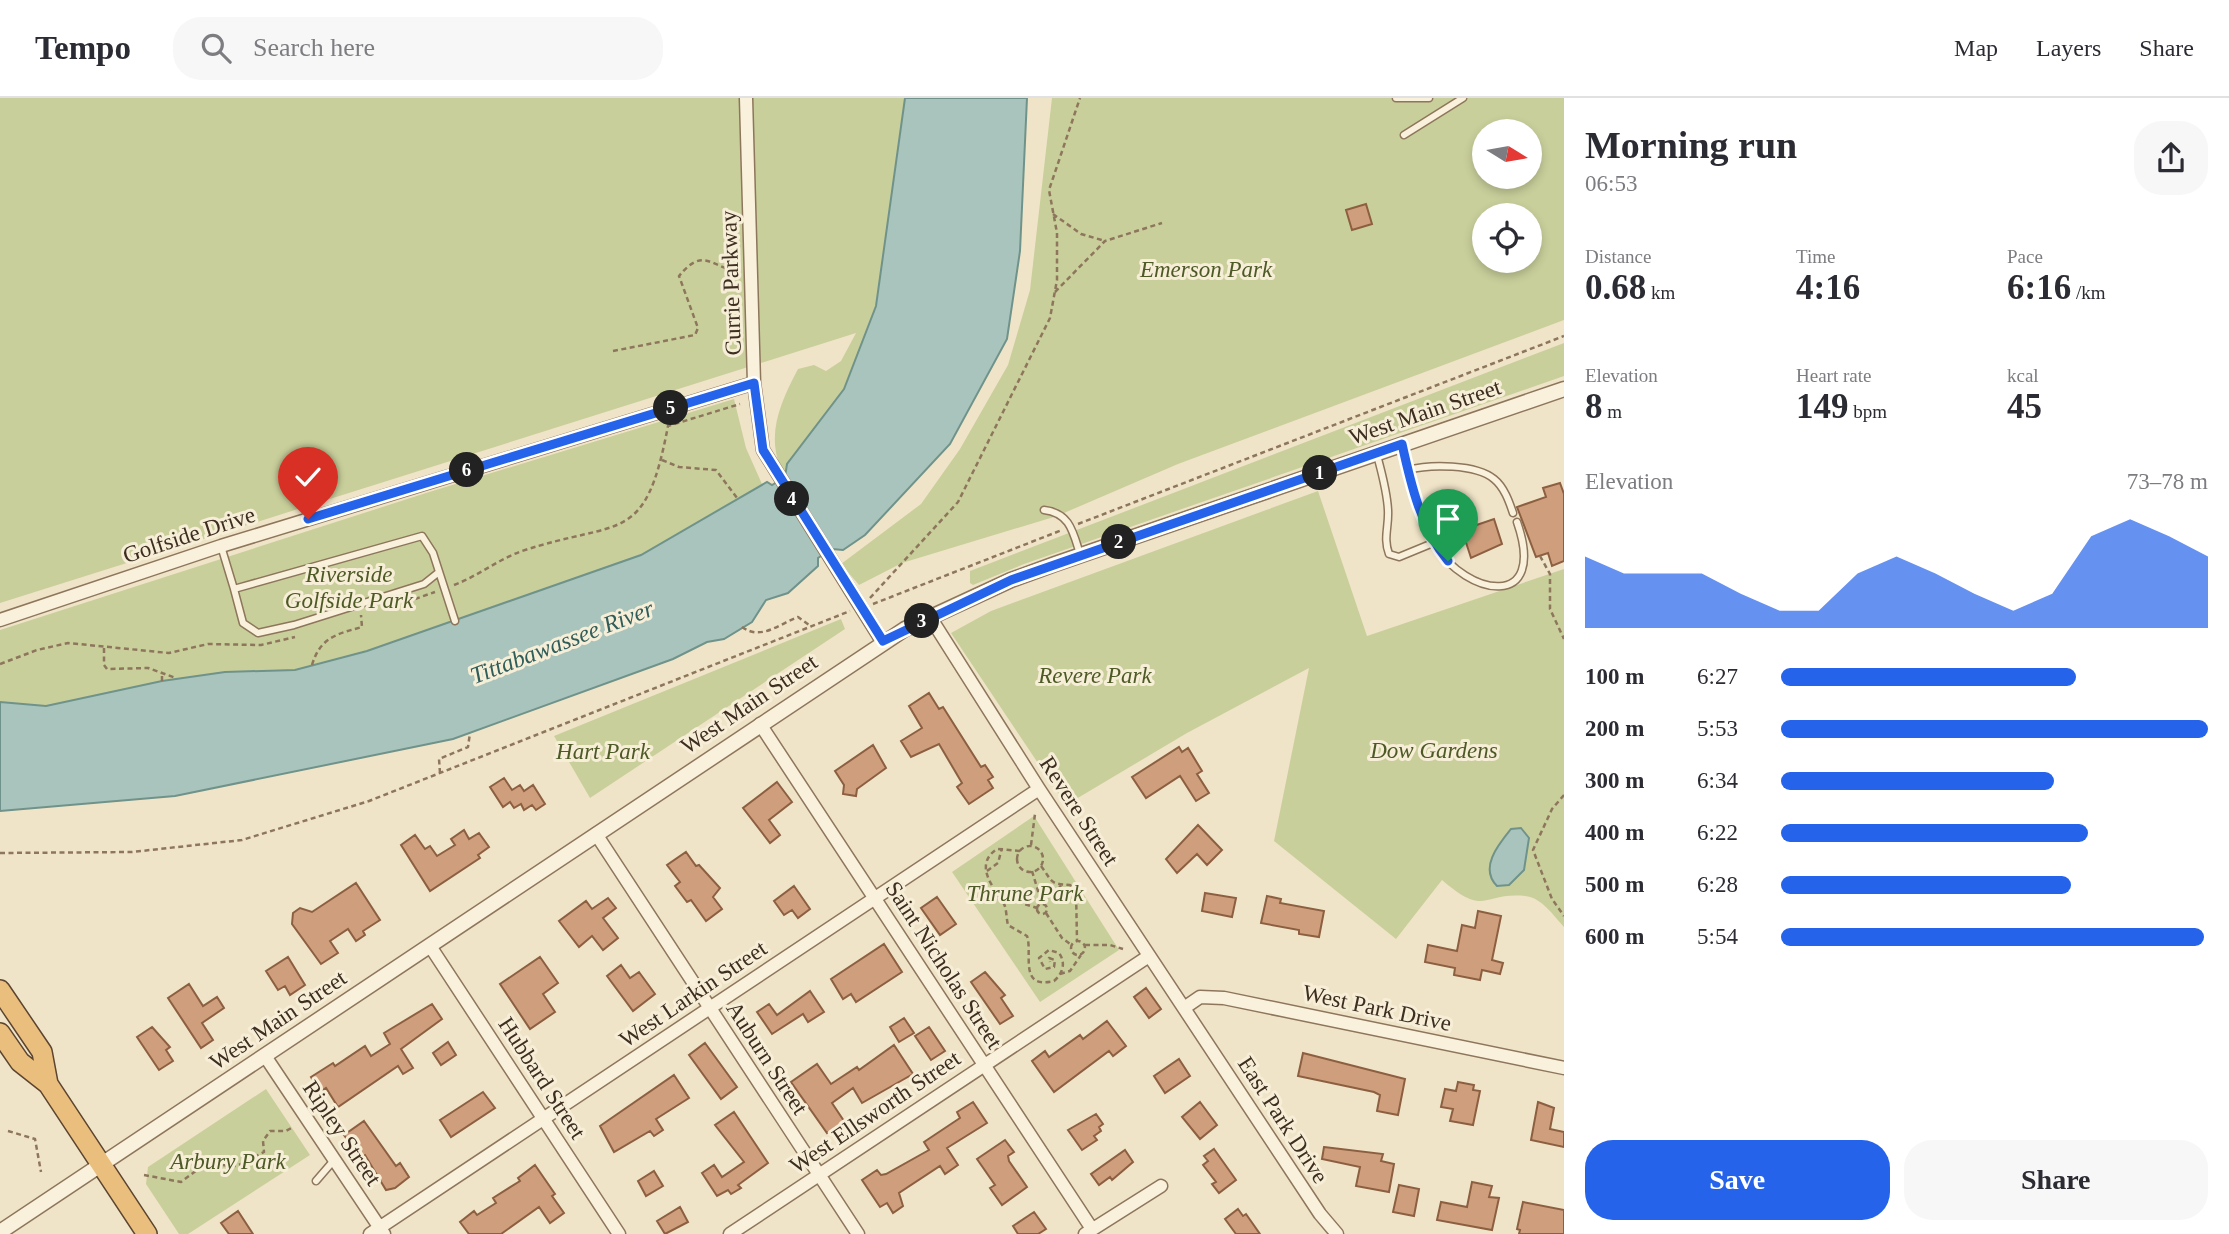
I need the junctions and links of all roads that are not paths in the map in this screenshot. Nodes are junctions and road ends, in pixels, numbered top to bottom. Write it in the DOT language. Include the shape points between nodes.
graph roads {
  1 [pos="746,98"];
  2 [pos="1396,98"];
  3 [pos="1429,98"];
  4 [pos="1463,98"];
  5 [pos="1404,135"];
  6 [pos="754,383"];
  7 [pos="1564,388"];
  8 [pos="1402,444"];
  9 [pos="1377,453"];
  10 [pos="1408,470"];
  11 [pos="1044,510"];
  12 [pos="1513,513"];
  13 [pos="1517,522"];
  14 [pos="1433,543"];
  15 [pos="221,546"];
  16 [pos="1081,555"];
  17 [pos="439,572"];
  18 [pos="234,589"];
  19 [pos="930,617"];
  20 [pos="0,620"];
  21 [pos="455,621"];
  22 [pos="883,641"];
  23 [pos="760,724"];
  24 [pos="1039,789"];
  25 [pos="596,834"];
  26 [pos="876,898"];
  27 [pos="430,946"];
  28 [pos="1149,956"];
  29 [pos="5,997"];
  30 [pos="1184,1008"];
  31 [pos="709,1009"];
  32 [pos="1196,1027"];
  33 [pos="0,1033"];
  34 [pos="265,1056"];
  35 [pos="984,1064"];
  36 [pos="1564,1068"];
  37 [pos="48,1084"];
  38 [pos="544,1118"];
  39 [pos="335,1159"];
  40 [pos="100,1165"];
  41 [pos="819,1175"];
  42 [pos="316,1181"];
  43 [pos="1161,1186"];
  44 [pos="1089,1231"];
  45 [pos="0,1232"];
  46 [pos="378,1232"];
  47 [pos="147,1234"];
  48 [pos="619,1234"];
  49 [pos="730,1234"];
  50 [pos="858,1234"];
  51 [pos="1337,1234"];
  1 -- 6 [label="street, Currie Parkway"];
  2 -- 3 [label="lane"];
  4 -- 5 [label="lane"];
  6 -- 15 [label="street, Golfside Drive"];
  6 -- 22 [label="street, Currie Parkway" via="763,450"];
  7 -- 8 [label="street, West Main Street"];
  8 -- 9 [label="street, West Main Street"];
  8 -- 10 [label="lane"];
  9 -- 14 [label="lane" via="1387,493 1385,542 1390,554 1399,557"];
  9 -- 16 [label="street, West Main Street"];
  10 -- 12 [label="lane" via="1436,465 1483,473 1500,486"];
  10 -- 14 [label="lane"];
  11 -- 16 [label="lane" via="1067,519"];
  13 -- 14 [label="lane" via="1525,547 1524,563 1521,576 1507,587 1475,581"];
  15 -- 18 [label="lane"];
  15 -- 20 [label="street, Golfside Drive"];
  16 -- 19 [label="street, West Main Street"];
  17 -- 18 [label="lane" via="422,536"];
  17 -- 18 [label="lane" via="424,584 258,633 243,623"];
  17 -- 21 [label="lane"];
  19 -- 22 [label="street, West Main Street"];
  19 -- 24 [label="street, Revere Street"];
  22 -- 23 [label="street, West Main Street"];
  23 -- 25 [label="street, West Main Street"];
  23 -- 26 [label="street, Saint Nicholas Street"];
  24 -- 26 [label="street, West Larkin Street"];
  24 -- 28 [label="street, Revere Street"];
  25 -- 27 [label="street, West Main Street"];
  25 -- 31 [label="street, Auburn Street"];
  26 -- 31 [label="street, West Larkin Street"];
  26 -- 35 [label="street, Saint Nicholas Street"];
  27 -- 34 [label="street, West Main Street"];
  27 -- 38 [label="street, Hubbard Street"];
  28 -- 30 [label="street, Revere Street"];
  28 -- 35 [label="street, West Ellsworth Street"];
  29 -- 37 [label="highway" via="42,1052"];
  30 -- 32 [label="street, Revere Street"];
  30 -- 36 [label="street, West Park Drive" via="1200,997 1224,998"];
  31 -- 38 [label="street, West Larkin Street"];
  31 -- 41 [label="street, Auburn Street"];
  32 -- 51 [label="street, East Park Drive"];
  33 -- 37 [label="highway" via="20,1062"];
  34 -- 39 [label="street, Ripley Street"];
  34 -- 40 [label="street, West Main Street"];
  35 -- 41 [label="street, West Ellsworth Street"];
  35 -- 44 [label="street, Saint Nicholas Street"];
  37 -- 40 [label="highway"];
  38 -- 46 [label="street, West Larkin Street"];
  38 -- 48 [label="street, Hubbard Street"];
  39 -- 42 [label="lane"];
  39 -- 46 [label="street, Ripley Street"];
  40 -- 45 [label="street, West Main Street"];
  40 -- 47 [label="highway"];
  41 -- 49 [label="street, West Ellsworth Street"];
  41 -- 50 [label="street, Auburn Street"];
  43 -- 44 [label="street"];
}
